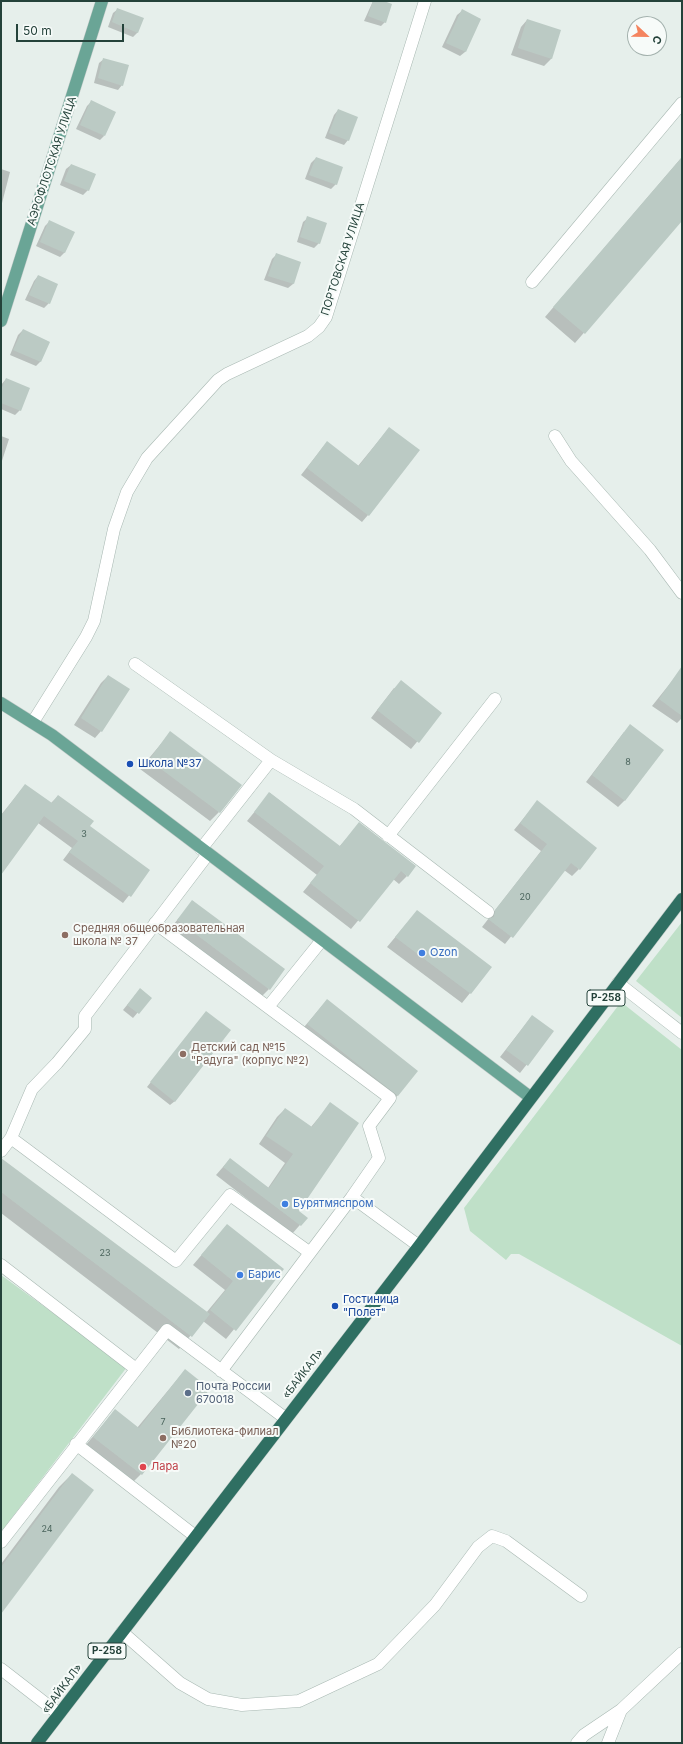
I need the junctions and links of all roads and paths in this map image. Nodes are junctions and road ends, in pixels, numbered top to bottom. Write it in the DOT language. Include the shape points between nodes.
graph roads {
  1 [pos="102,1"];
  2 [pos="424,1"];
  3 [pos="682,103"];
  4 [pos="532,282"];
  5 [pos="1,321"];
  6 [pos="555,436"];
  7 [pos="682,593"];
  8 [pos="135,664"];
  9 [pos="495,699"];
  10 [pos="1,703"];
  11 [pos="33,722"];
  12 [pos="270,760"];
  13 [pos="388,836"];
  14 [pos="205,851"];
  15 [pos="682,898"];
  16 [pos="488,912"];
  17 [pos="156,923"];
  18 [pos="322,940"];
  19 [pos="618,983"];
  20 [pos="268,1007"];
  21 [pos="682,1034"];
  22 [pos="530,1097"];
  23 [pos="11,1138"];
  24 [pos="1,1151"];
  25 [pos="352,1197"];
  26 [pos="419,1246"];
  27 [pos="309,1252"];
  28 [pos="1,1266"];
  29 [pos="136,1369"];
  30 [pos="221,1371"];
  31 [pos="285,1418"];
  32 [pos="76,1444"];
  33 [pos="196,1536"];
  34 [pos="1,1542"];
  35 [pos="581,1596"];
  36 [pos="122,1632"];
  37 [pos="682,1653"];
  38 [pos="1,1669"];
  39 [pos="622,1710"];
  40 [pos="59,1714"];
  41 [pos="37,1743"];
  42 [pos="577,1743"];
  43 [pos="608,1743"];
  1 -- 5 [label="main road, АЭРОФЛОТСКАЯ УЛИЦА"];
  2 -- 11 [label="street, ПОРТОВСКАЯ УЛИЦА" via="326,317 308,336 218,380 147,458 127,492 114,529 94,621"];
  3 -- 4 [label="street"];
  6 -- 7 [label="street" via="571,461 650,550"];
  8 -- 12 [label="street"];
  9 -- 13 [label="street"];
  10 -- 11 [label="main road"];
  11 -- 14 [label="main road"];
  12 -- 13 [label="street" via="354,809"];
  12 -- 14 [label="street"];
  13 -- 16 [label="street"];
  14 -- 17 [label="street"];
  14 -- 18 [label="main road"];
  15 -- 19 [label="highway, Р-258"];
  17 -- 20 [label="street"];
  17 -- 23 [label="street" via="85,1016 84,1029 32,1089"];
  18 -- 20 [label="street"];
  18 -- 22 [label="main road"];
  19 -- 21 [label="street"];
  19 -- 22 [label="highway, Р-258"];
  20 -- 25 [label="street" via="390,1098 369,1126 379,1158"];
  22 -- 26 [label="highway, «БАЙКАЛ» / Р-258"];
  23 -- 24 [label="street"];
  23 -- 27 [label="street" via="176,1261 230,1195"];
  25 -- 26 [label="street"];
  25 -- 27 [label="street"];
  26 -- 31 [label="highway, «БАЙКАЛ» / Р-258"];
  27 -- 30 [label="street"];
  28 -- 29 [label="street"];
  29 -- 30 [label="street" via="167,1330"];
  29 -- 32 [label="street"];
  30 -- 31 [label="street"];
  31 -- 33 [label="highway, «БАЙКАЛ» / Р-258"];
  32 -- 33 [label="street"];
  32 -- 34 [label="street"];
  33 -- 36 [label="highway, «БАЙКАЛ» / Р-258"];
  35 -- 36 [label="street" via="506,1541 492,1536 478,1547 435,1605 378,1664 299,1701 242,1705 208,1699 180,1683"];
  36 -- 40 [label="highway, «БАЙКАЛ» / Р-258"];
  37 -- 39 [label="street"];
  38 -- 40 [label="street"];
  39 -- 42 [label="street" via="584,1735"];
  39 -- 43 [label="street"];
  40 -- 41 [label="highway, «БАЙКАЛ» / Р-258"];
}
